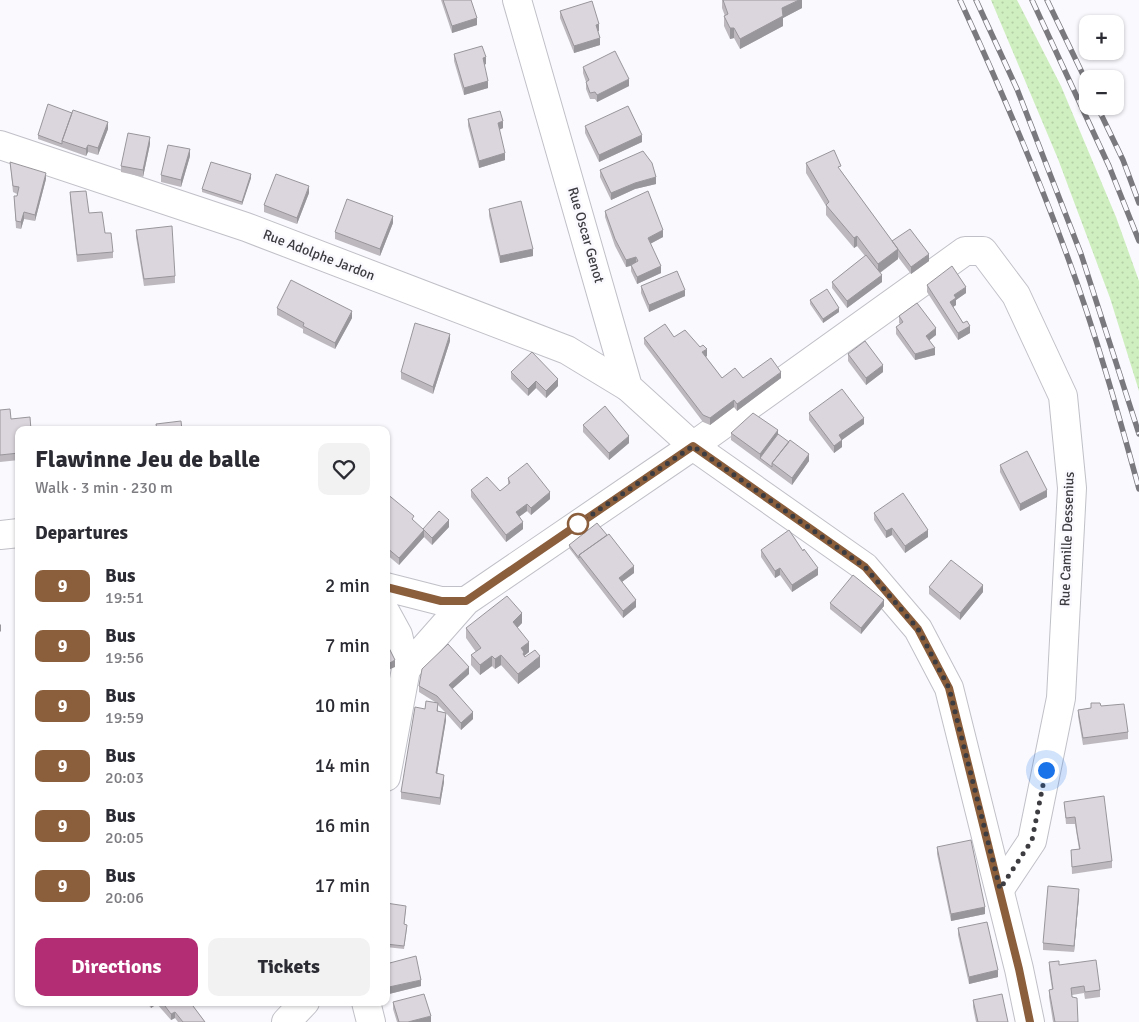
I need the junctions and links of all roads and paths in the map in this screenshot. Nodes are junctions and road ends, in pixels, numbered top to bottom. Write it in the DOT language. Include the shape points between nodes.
graph roads {
  1 [pos="517,0"];
  2 [pos="0,145"];
  3 [pos="628,387"];
  4 [pos="693,446"];
  5 [pos="15,533"];
  6 [pos="0,535"];
  7 [pos="390,588"];
  8 [pos="466,601"];
  9 [pos="390,620"];
  10 [pos="406,669"];
  11 [pos="390,755"];
  12 [pos="1000,889"];
  13 [pos="301,1006"];
  14 [pos="367,1006"];
  15 [pos="286,1022"];
  16 [pos="371,1022"];
  17 [pos="1030,1022"];
  1 -- 3 [label="street, Rue Oscar Genot"];
  2 -- 3 [label="street, Rue Adolphe Jardon" via="246,227 558,346"];
  3 -- 4 [label="street"];
  4 -- 8 [label="street"];
  4 -- 12 [label="street" via="865,567 918,629 949,688"];
  4 -- 12 [label="street, Rue Camille Dessenius" via="965,251 983,251 1016,295 1063,396 1072,488 1061,698 1032,840"];
  5 -- 6 [label="street"];
  7 -- 8 [label="street" via="441,601"];
  8 -- 10 [label="street"];
  9 -- 10 [label="street" via="398,635"];
  10 -- 11 [label="street"];
  12 -- 17 [label="street"];
  13 -- 15 [label="street"];
  14 -- 16 [label="street"];
}
